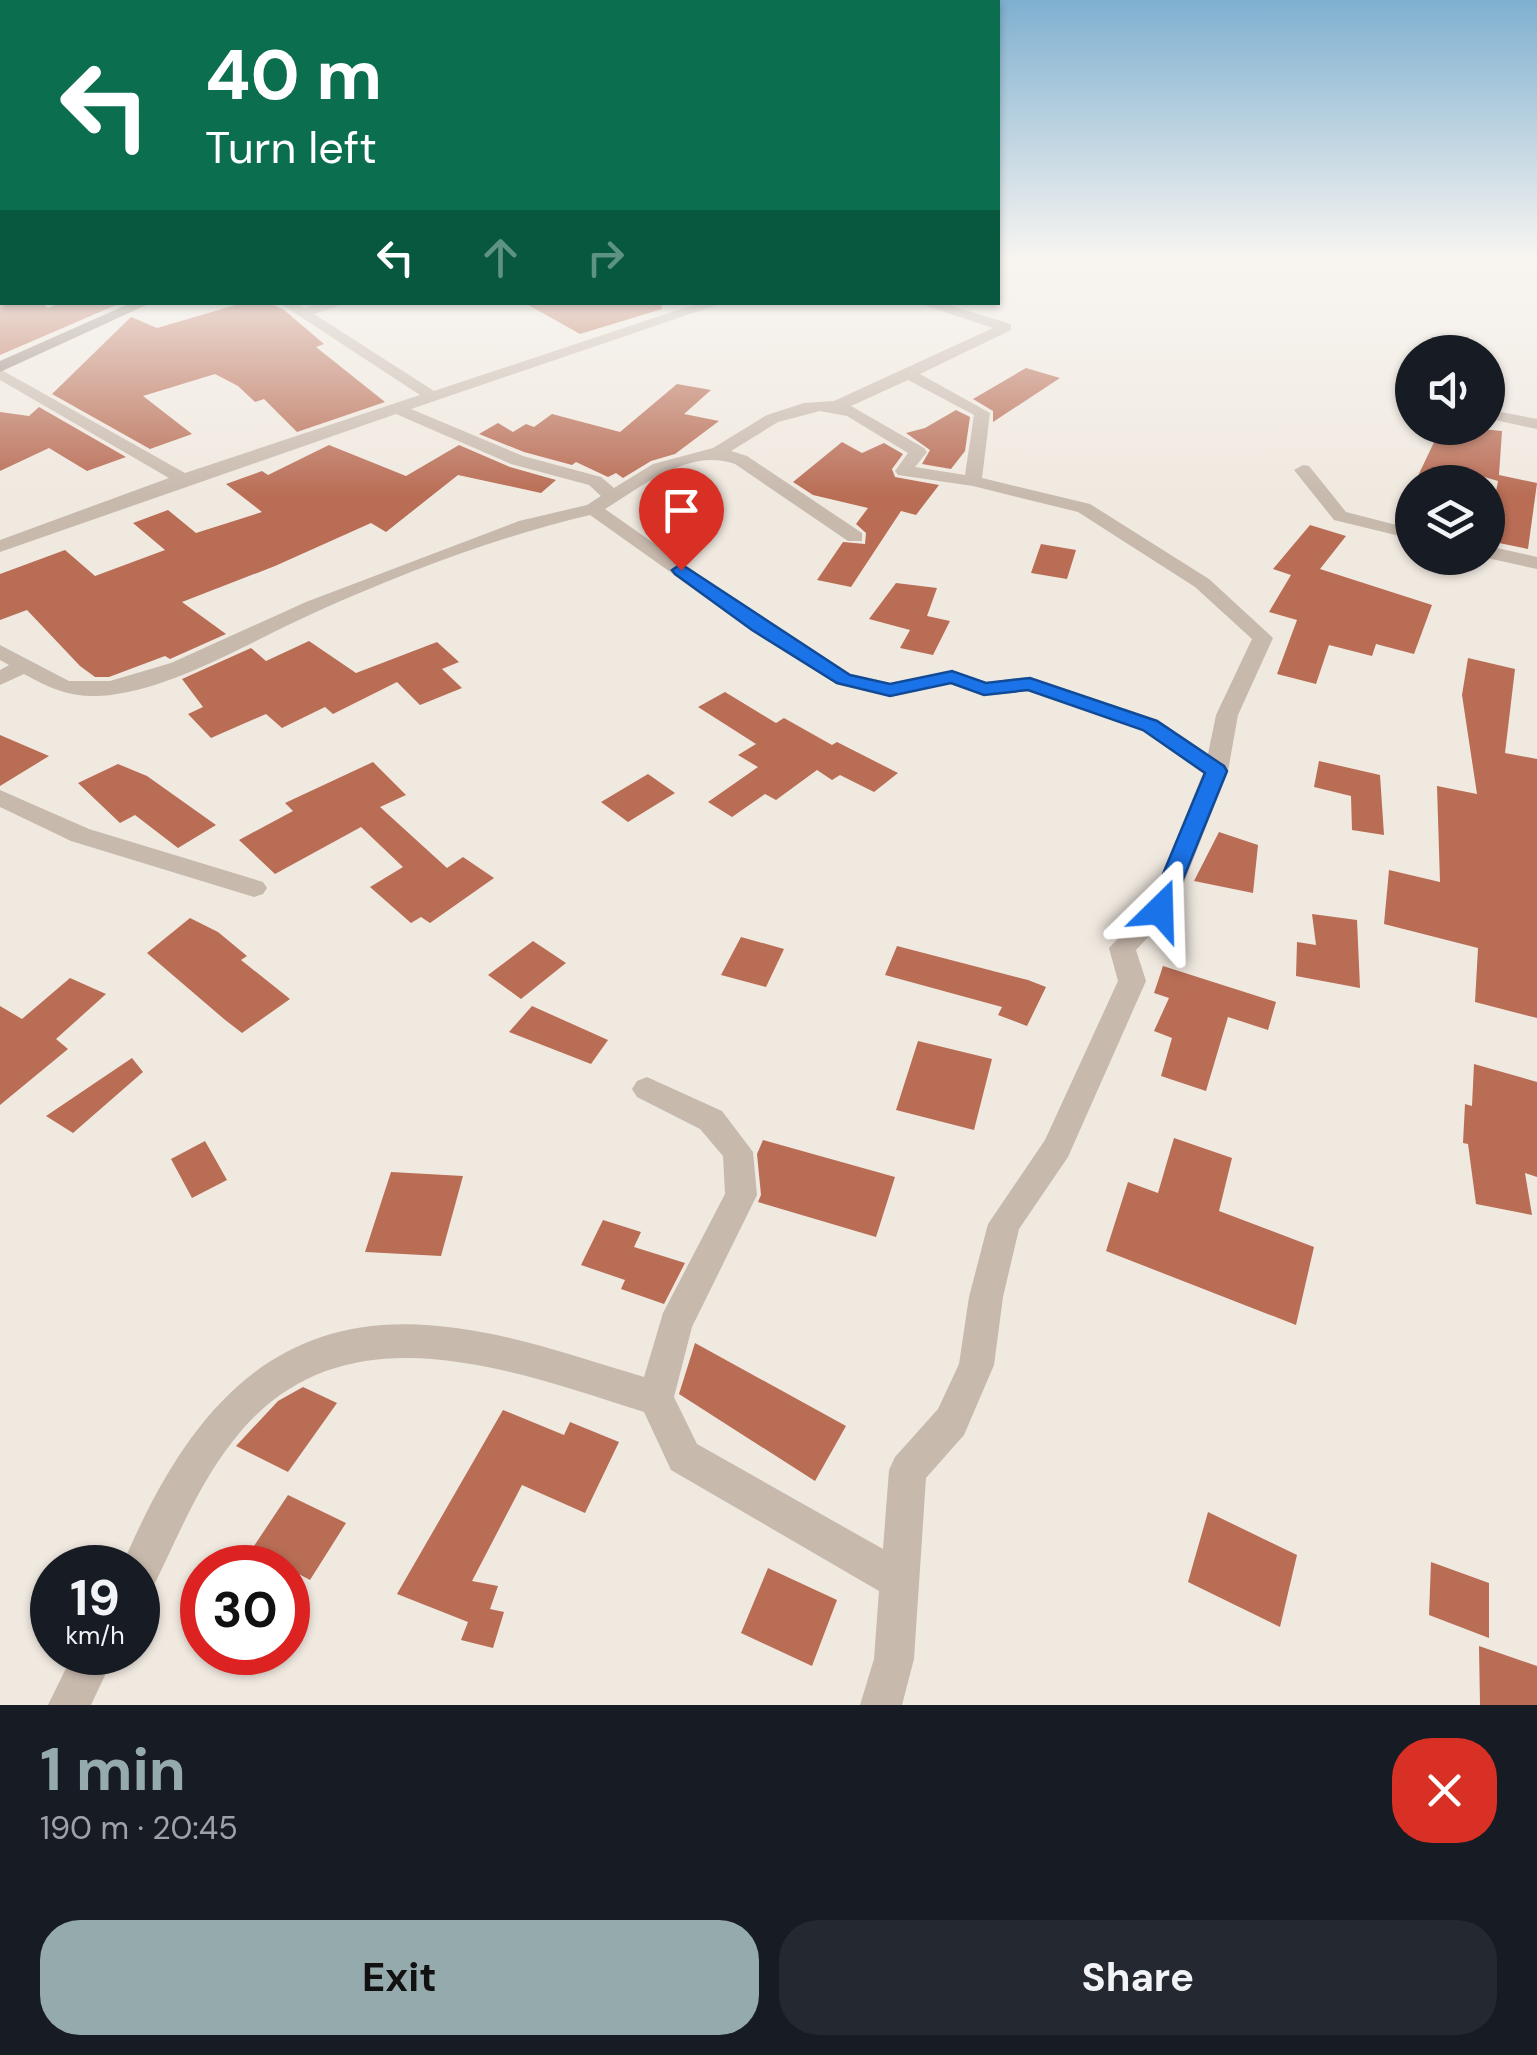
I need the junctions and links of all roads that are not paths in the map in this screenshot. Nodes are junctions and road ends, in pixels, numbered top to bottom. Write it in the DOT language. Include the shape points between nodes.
graph roads {
  1 [pos="69,337"];
  2 [pos="338,337"];
  3 [pos="615,337"];
  4 [pos="986,337"];
  5 [pos="0,370"];
  6 [pos="908,374"];
  7 [pos="433,398"];
  8 [pos="837,406"];
  9 [pos="398,408"];
  10 [pos="1505,418"];
  11 [pos="1537,424"];
  12 [pos="719,452"];
  13 [pos="1303,470"];
  14 [pos="183,479"];
  15 [pos="973,481"];
  16 [pos="614,498"];
  17 [pos="593,509"];
  18 [pos="1395,530"];
  19 [pos="855,537"];
  20 [pos="0,546"];
  21 [pos="1505,556"];
  22 [pos="1537,563"];
  23 [pos="0,650"];
  24 [pos="22,666"];
  25 [pos="0,679"];
  26 [pos="1216,771"];
  27 [pos="0,798"];
  28 [pos="254,888"];
  29 [pos="648,1089"];
  30 [pos="656,1398"];
  31 [pos="154,1545"];
  32 [pos="899,1580"];
  33 [pos="84,1675"];
  34 [pos="69,1705"];
  35 [pos="881,1705"];
  1 -- 5 [label="street"];
  2 -- 7 [label="street"];
  3 -- 7 [label="street"];
  4 -- 6 [label="street"];
  5 -- 14 [label="street"];
  6 -- 8 [label="street"];
  6 -- 15 [label="street" via="982,413"];
  7 -- 9 [label="street"];
  8 -- 12 [label="street" via="801,410 744,431"];
  8 -- 15 [label="street" via="918,452 904,471"];
  9 -- 14 [label="street"];
  9 -- 16 [label="street" via="517,460 595,481"];
  10 -- 11 [label="street"];
  12 -- 16 [label="street" via="658,468"];
  12 -- 19 [label="street" via="742,460"];
  13 -- 18 [label="street" via="1340,516"];
  14 -- 20 [label="street"];
  15 -- 26 [label="street" via="1084,508 1202,582 1262,638 1226,715"];
  16 -- 17 [label="street"];
  17 -- 24 [label="street" via="526,525 313,606 179,668 111,688 64,688"];
  17 -- 26 [label="street" via="844,679 890,690 952,677 984,690 1030,684 1150,726"];
  21 -- 22 [label="street"];
  23 -- 24 [label="street"];
  24 -- 25 [label="street"];
  26 -- 32 [label="street" via="1160,910 1122,948 1132,981 1058,1148 1004,1224 976,1365 951,1422 908,1470"];
  27 -- 28 [label="street" via="80,835"];
  29 -- 30 [label="street" via="711,1120 738,1152 740,1194 675,1324"];
  30 -- 31 [label="street" via="499,1352 412,1338 324,1350 277,1373 233,1412"];
  30 -- 32 [label="street" via="684,1457"];
  32 -- 35 [label="street" via="894,1658"];
  33 -- 34 [label="street"];
}
